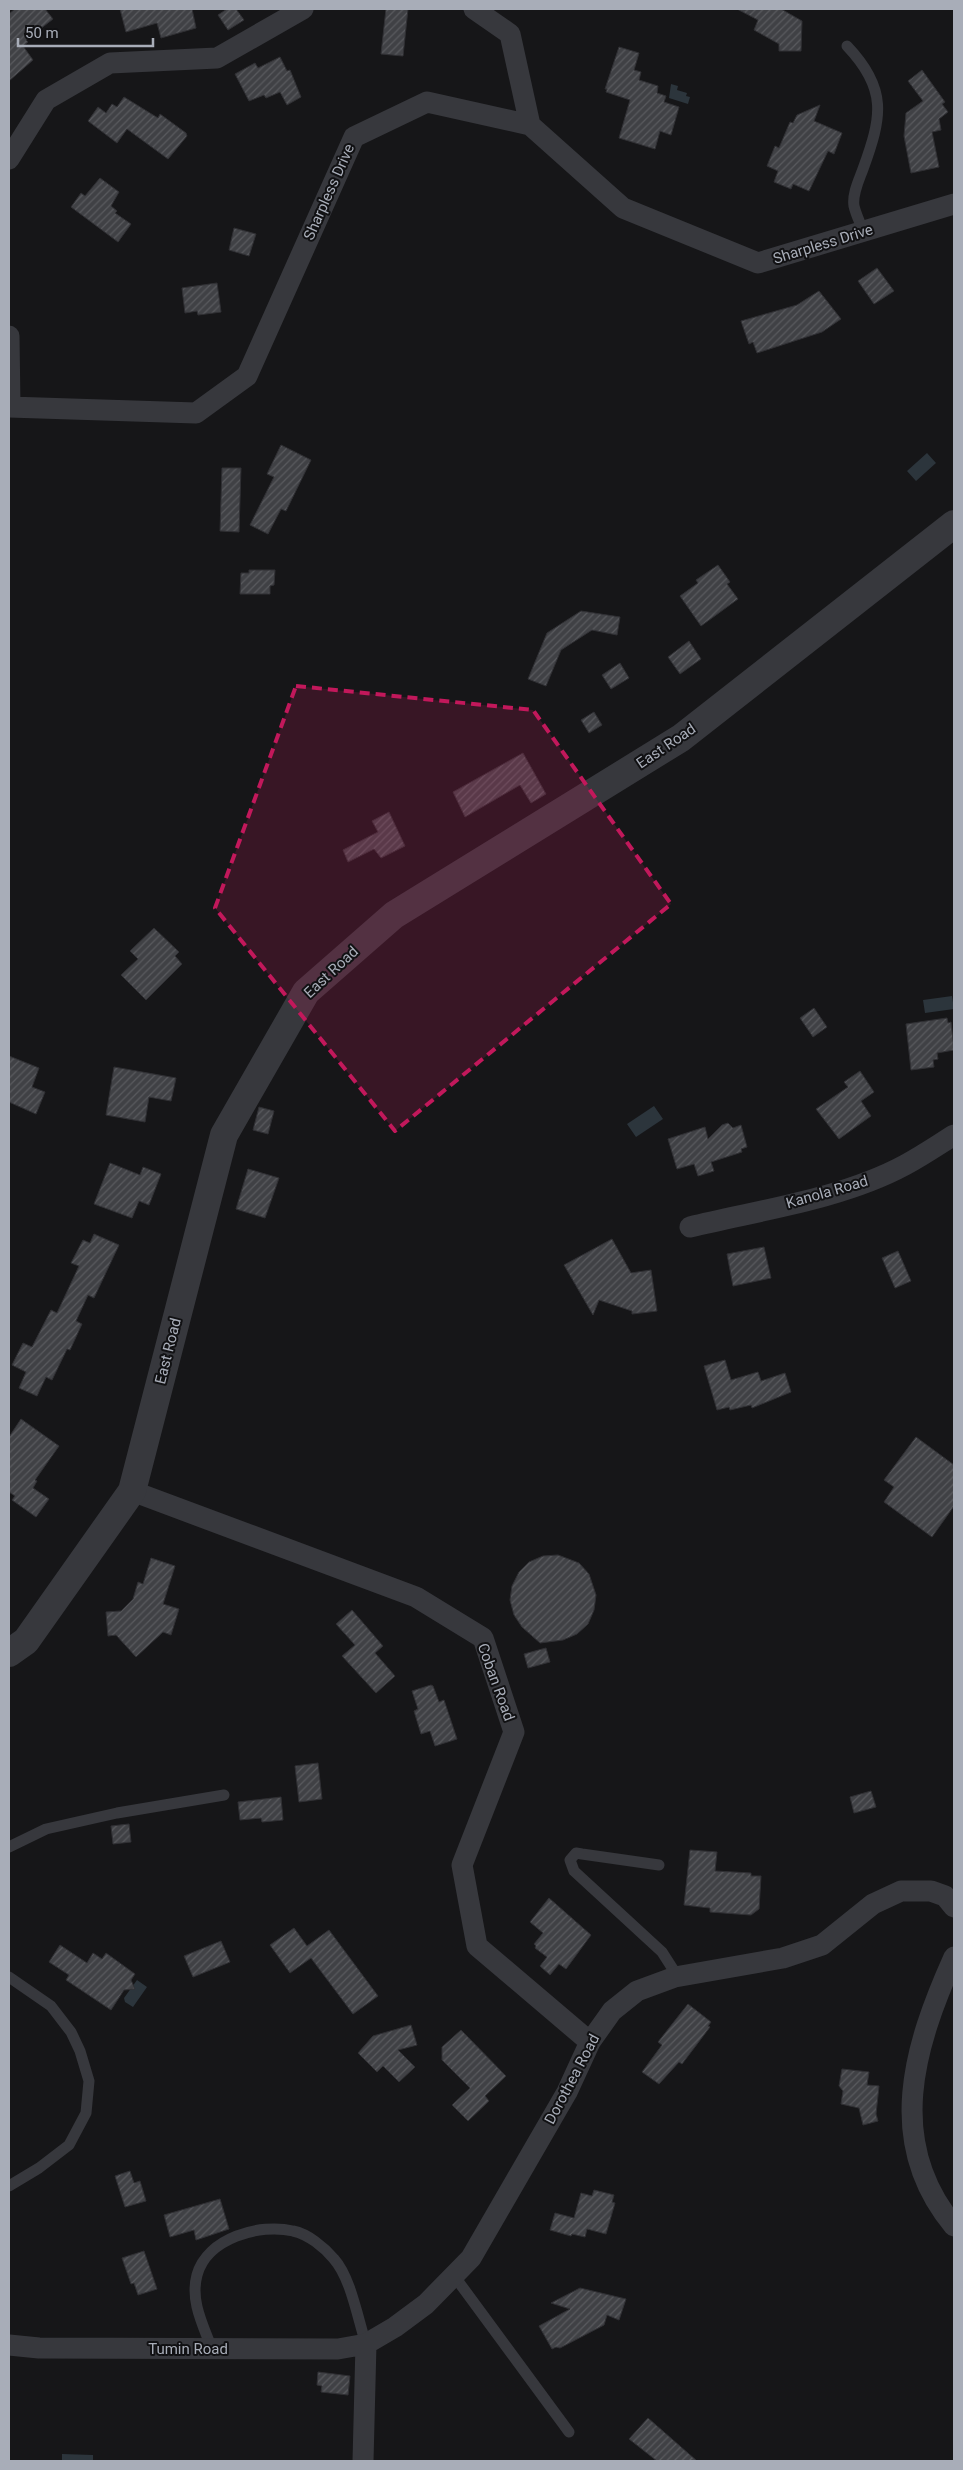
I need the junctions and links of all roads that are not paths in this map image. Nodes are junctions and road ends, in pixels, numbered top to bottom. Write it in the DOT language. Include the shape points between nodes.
graph roads {
  1 [pos="303,9"];
  2 [pos="474,9"];
  3 [pos="847,46"];
  4 [pos="530,125"];
  5 [pos="9,159"];
  6 [pos="954,204"];
  7 [pos="863,232"];
  8 [pos="9,336"];
  9 [pos="10,407"];
  10 [pos="954,524"];
  11 [pos="954,1135"];
  12 [pos="690,1226"];
  13 [pos="132,1491"];
  14 [pos="9,1653"];
  15 [pos="224,1795"];
  16 [pos="9,1847"];
  17 [pos="659,1865"];
  18 [pos="954,1906"];
  19 [pos="954,1957"];
  20 [pos="678,1976"];
  21 [pos="9,1977"];
  22 [pos="590,2042"];
  23 [pos="9,2186"];
  24 [pos="954,2226"];
  25 [pos="454,2277"];
  26 [pos="366,2344"];
  27 [pos="9,2345"];
  28 [pos="212,2349"];
  29 [pos="569,2432"];
  30 [pos="363,2461"];
  1 -- 5 [label="street" via="217,58 110,63 46,100"];
  2 -- 4 [label="street" via="510,34"];
  3 -- 7 [label="lane" via="868,70 879,102 868,157 855,192 854,206"];
  4 -- 7 [label="street, Sharpless Drive" via="623,208 758,263"];
  4 -- 9 [label="street, Sharpless Drive" via="427,102 354,137 247,376 196,414"];
  6 -- 7 [label="street, Sharpless Drive"];
  8 -- 9 [label="street"];
  10 -- 13 [label="street, East Road" via="681,738 394,915 306,992 224,1135"];
  11 -- 12 [label="street, Kanola Road" via="906,1165 857,1184"];
  13 -- 14 [label="street, East Road" via="26,1641"];
  13 -- 22 [label="street, Coban Road" via="416,1598 483,1638 514,1732 462,1865 477,1946"];
  15 -- 16 [label="lane" via="46,1829"];
  17 -- 20 [label="lane" via="582,1854 576,1854 570,1860 574,1871 662,1952"];
  18 -- 20 [label="street, Dorothea Road" via="944,1896 931,1891 902,1891 873,1904 838,1934 813,1948 783,1958"];
  19 -- 24 [label="street" via="927,2022 912,2105 914,2140 921,2172 935,2200"];
  20 -- 22 [label="street, Dorothea Road" via="637,1992 612,2011"];
  21 -- 23 [label="lane" via="50,2006 70,2032 80,2051 89,2082 86,2112 69,2145"];
  22 -- 25 [label="street, Dorothea Road" via="567,2092 471,2258"];
  25 -- 26 [label="street, Dorothea Road" via="426,2304"];
  25 -- 29 [label="lane"];
  26 -- 28 [label="street, Tumin Road" via="338,2349"];
  26 -- 28 [label="lane" via="347,2283 335,2259 315,2241 294,2231 270,2228 238,2236 210,2252 197,2275 196,2308"];
  26 -- 30 [label="street"];
  27 -- 28 [label="street, Tumin Road"];
}
